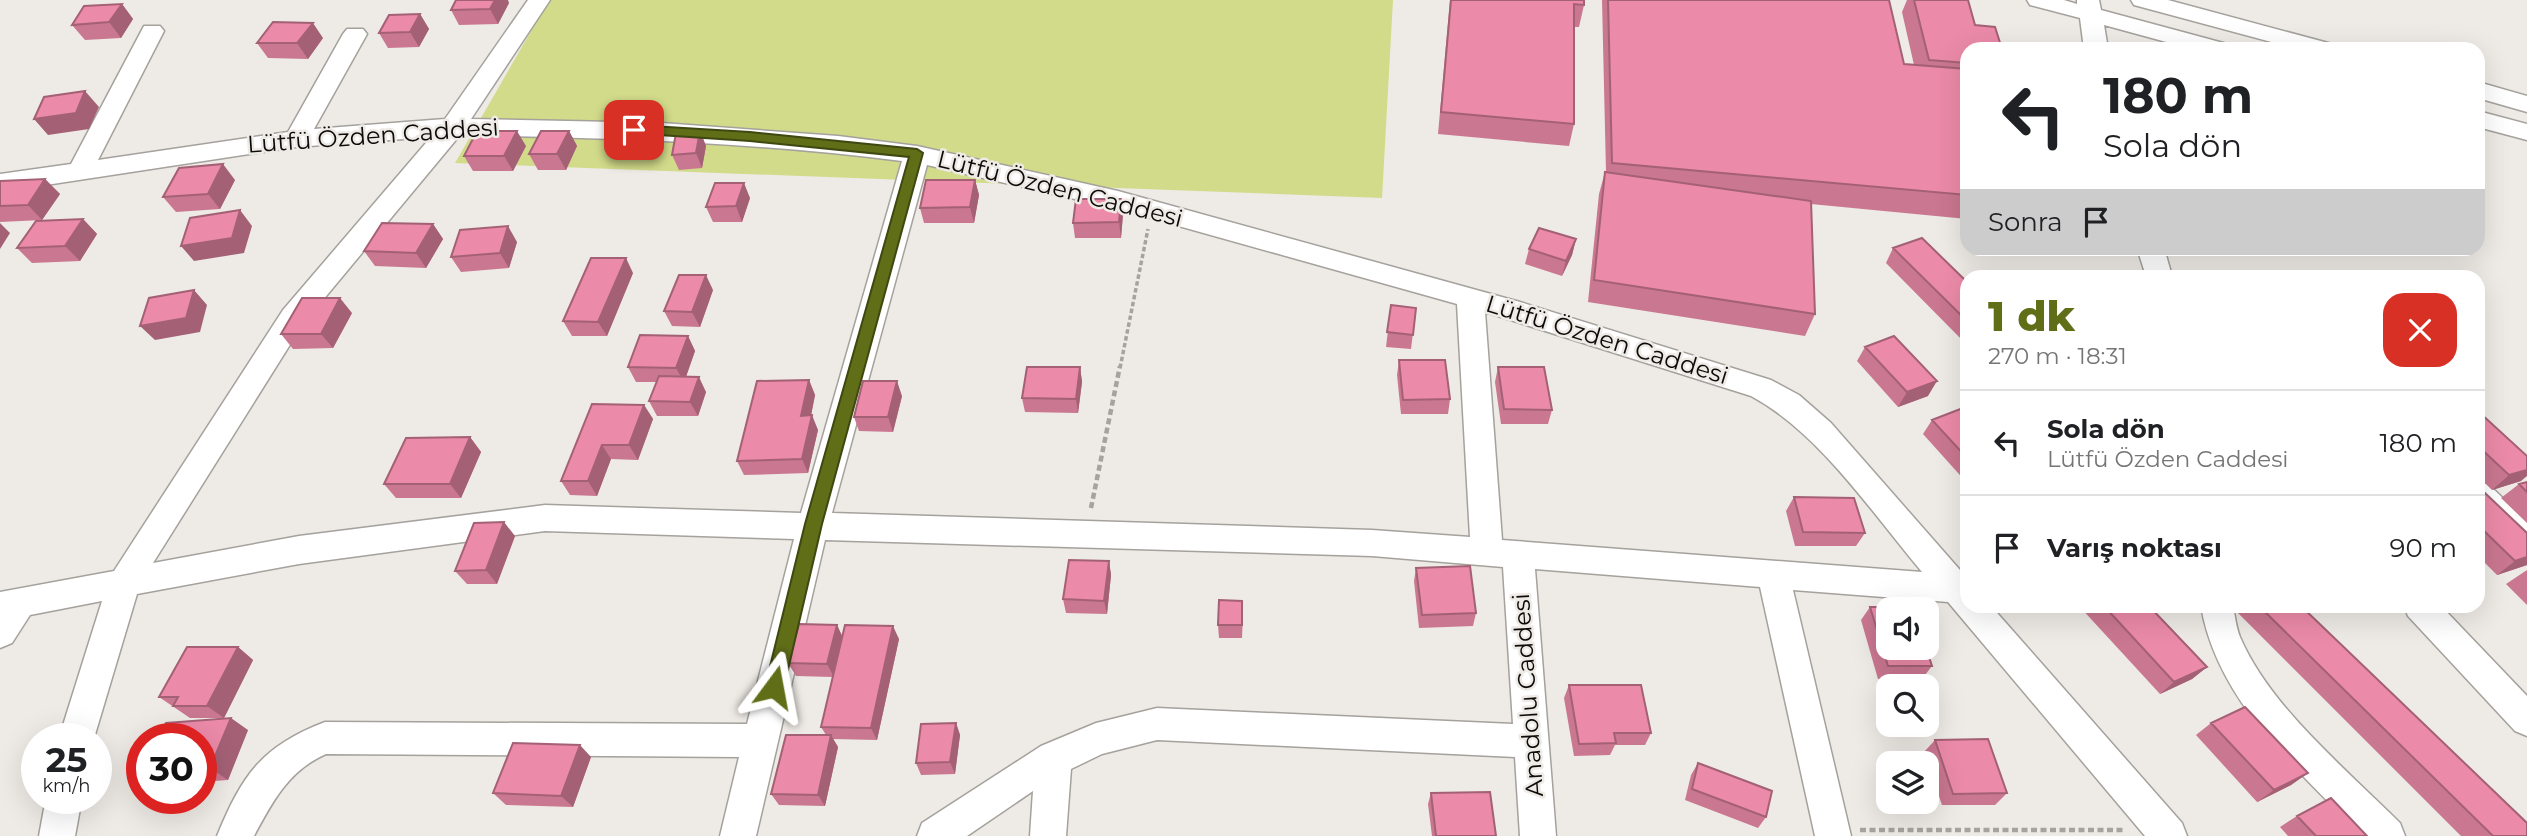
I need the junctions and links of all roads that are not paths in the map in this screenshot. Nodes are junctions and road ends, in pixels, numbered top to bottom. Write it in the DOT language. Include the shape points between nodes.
graph roads {
  1 [pos="539,0"];
  2 [pos="2038,0"];
  3 [pos="2142,0"];
  4 [pos="2089,7"];
  5 [pos="152,31"];
  6 [pos="355,34"];
  7 [pos="2095,42"];
  8 [pos="2197,42"];
  9 [pos="2298,42"];
  10 [pos="2485,92"];
  11 [pos="2527,104"];
  12 [pos="2485,121"];
  13 [pos="453,127"];
  14 [pos="2527,132"];
  15 [pos="296,139"];
  16 [pos="917,153"];
  17 [pos="81,169"];
  18 [pos="0,183"];
  19 [pos="1471,298"];
  20 [pos="2485,501"];
  21 [pos="813,524"];
  22 [pos="2527,541"];
  23 [pos="1503,553"];
  24 [pos="1773,575"];
  25 [pos="125,581"];
  26 [pos="1960,593"];
  27 [pos="1960,598"];
  28 [pos="10,604"];
  29 [pos="1977,613"];
  30 [pos="2218,613"];
  31 [pos="2427,613"];
  32 [pos="0,633"];
  33 [pos="2527,720"];
  34 [pos="81,723"];
  35 [pos="761,741"];
  36 [pos="1531,741"];
  37 [pos="1054,758"];
  38 [pos="61,814"];
  39 [pos="1832,833"];
  40 [pos="2166,833"];
  41 [pos="57,836"];
  42 [pos="235,836"];
  43 [pos="738,836"];
  44 [pos="935,836"];
  45 [pos="1048,836"];
  46 [pos="1538,836"];
  47 [pos="2386,836"];
  1 -- 13 [label="street"];
  2 -- 4 [label="street"];
  3 -- 9 [label="street"];
  4 -- 7 [label="street"];
  4 -- 8 [label="street"];
  5 -- 17 [label="street"];
  6 -- 15 [label="street"];
  10 -- 11 [label="street"];
  12 -- 14 [label="street"];
  13 -- 15 [label="street, Lütfü Özden Caddesi"];
  13 -- 16 [label="street, Lütfü Özden Caddesi" via="662,131"];
  13 -- 25 [label="street" via="293,317"];
  15 -- 17 [label="street, Lütfü Özden Caddesi"];
  16 -- 19 [label="street, Lütfü Özden Caddesi" via="1152,210"];
  16 -- 21 [label="street"];
  17 -- 18 [label="street, Lütfü Özden Caddesi"];
  19 -- 23 [label="street, Anadolu Caddesi"];
  19 -- 26 [label="street, Lütfü Özden Caddesi" via="1746,382 1789,403 1820,431"];
  20 -- 22 [label="street"];
  21 -- 23 [label="street" via="1372,543"];
  21 -- 25 [label="street" via="545,519 324,547"];
  21 -- 35 [label="street"];
  23 -- 24 [label="street"];
  23 -- 36 [label="street, Anadolu Caddesi"];
  24 -- 27 [label="street"];
  24 -- 39 [label="street"];
  25 -- 28 [label="street"];
  25 -- 34 [label="street"];
  28 -- 32 [label="street"];
  29 -- 40 [label="street, Lütfü Özden Caddesi"];
  30 -- 47 [label="street" via="2220,631 2254,695"];
  31 -- 33 [label="street"];
  35 -- 42 [label="street" via="325,738 293,752 270,772"];
  35 -- 43 [label="street"];
  36 -- 37 [label="street" via="1157,724 1107,734"];
  36 -- 46 [label="street, Anadolu Caddesi"];
  37 -- 44 [label="street"];
  37 -- 45 [label="street"];
  38 -- 41 [label="street"];
}
